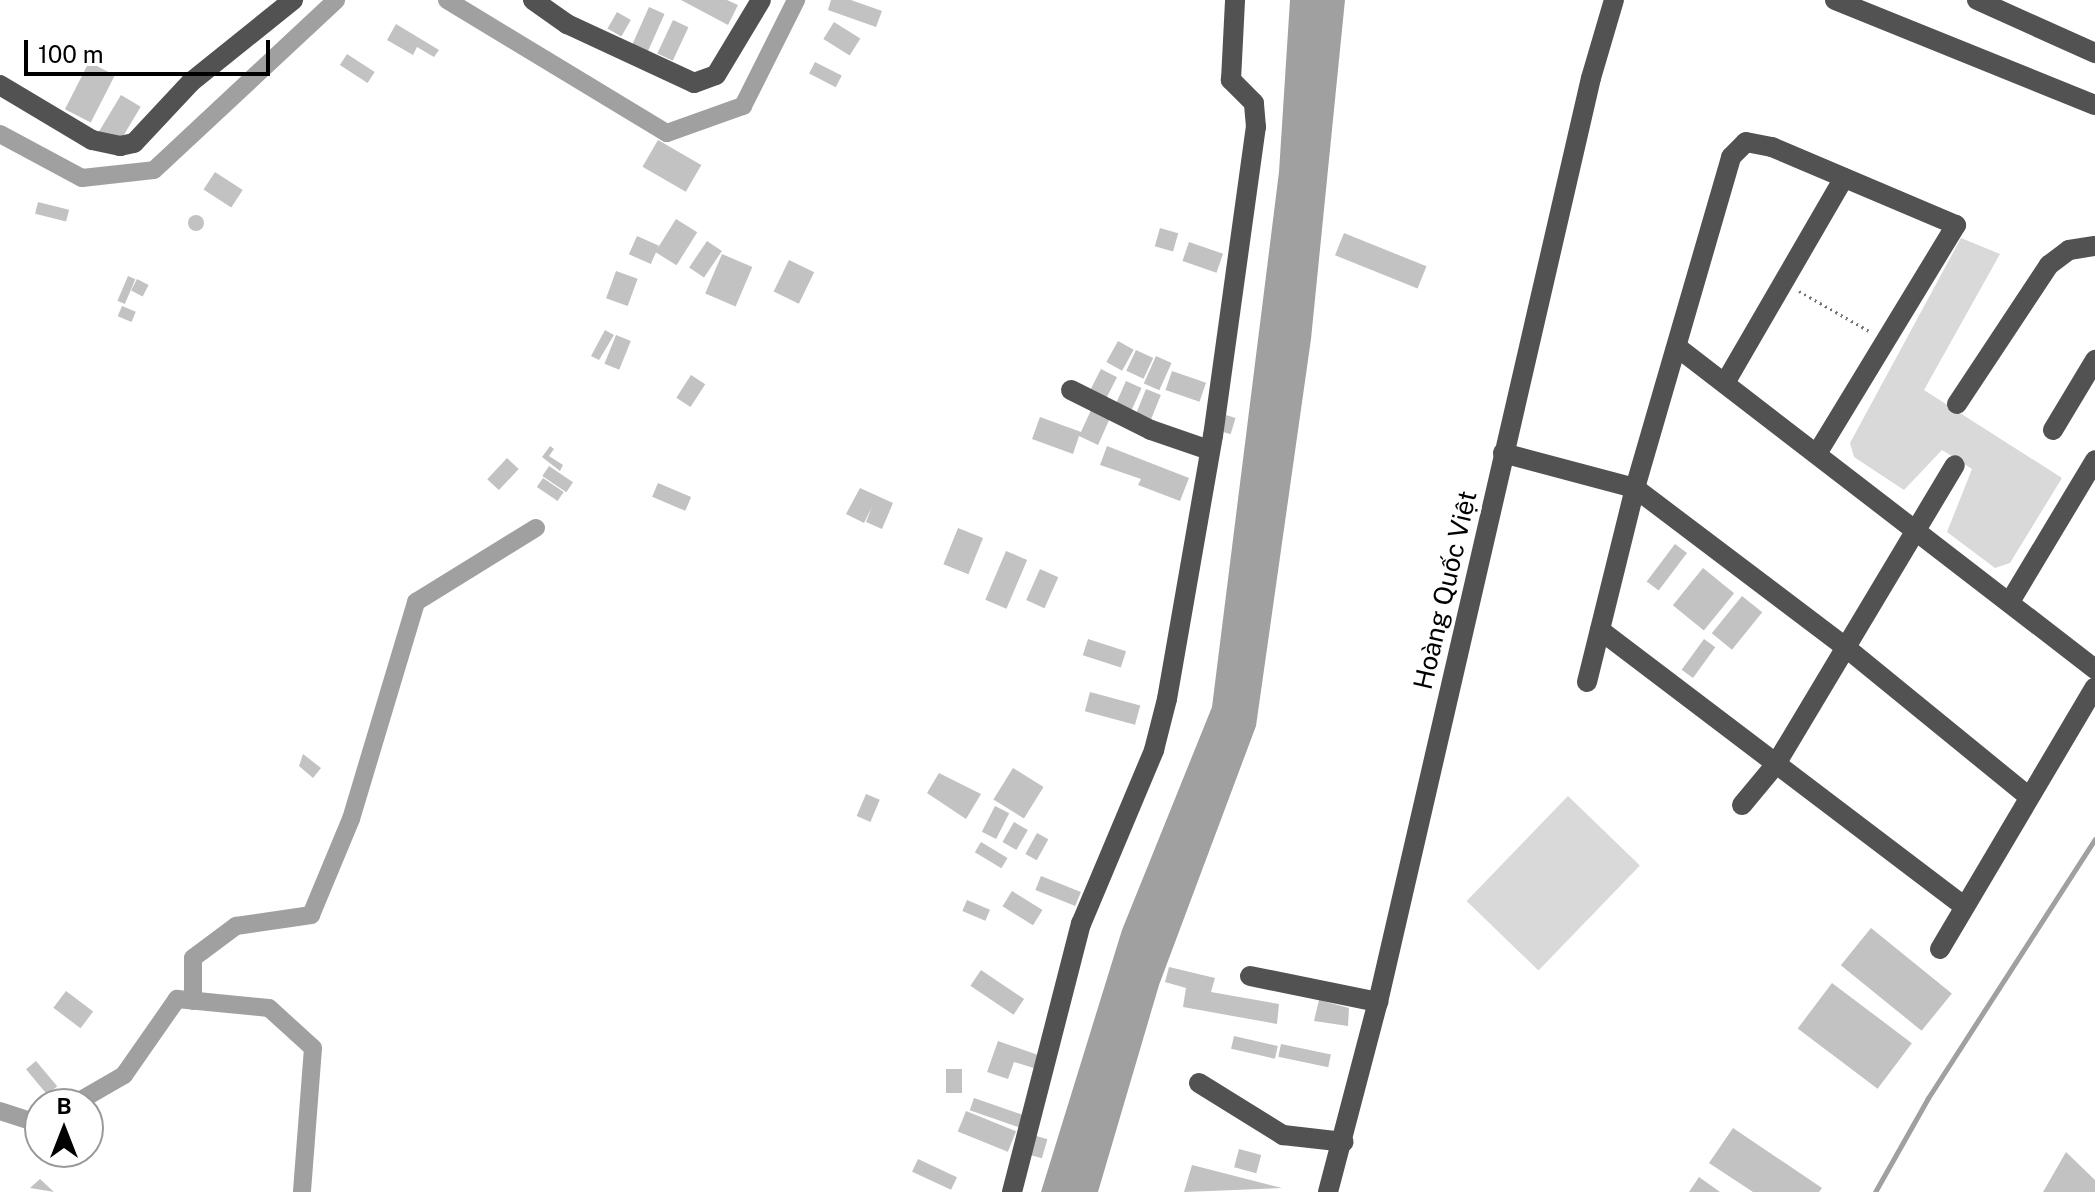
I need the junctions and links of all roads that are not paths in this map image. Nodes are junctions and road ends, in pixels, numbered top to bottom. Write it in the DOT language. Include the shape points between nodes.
graph roads {
  1 [pos="293,0"];
  2 [pos="533,0"];
  3 [pos="761,0"];
  4 [pos="1235,0"];
  5 [pos="1835,0"];
  6 [pos="1977,0"];
  7 [pos="1613,4"];
  8 [pos="2012,7"];
  9 [pos="2095,53"];
  10 [pos="0,85"];
  11 [pos="2095,105"];
  12 [pos="1844,178"];
  13 [pos="2095,246"];
  14 [pos="1677,347"];
  15 [pos="2095,360"];
  16 [pos="1725,383"];
  17 [pos="1071,390"];
  18 [pos="1957,404"];
  19 [pos="2053,430"];
  20 [pos="1209,450"];
  21 [pos="1818,452"];
  22 [pos="1503,453"];
  23 [pos="2095,460"];
  24 [pos="1955,465"];
  25 [pos="1635,488"];
  26 [pos="1913,531"];
  27 [pos="2011,600"];
  28 [pos="1600,630"];
  29 [pos="1844,646"];
  30 [pos="2095,669"];
  31 [pos="1587,682"];
  32 [pos="2095,687"];
  33 [pos="1776,764"];
  34 [pos="2028,796"];
  35 [pos="1742,805"];
  36 [pos="1964,906"];
  37 [pos="1940,949"];
  38 [pos="1250,976"];
  39 [pos="1378,1002"];
  40 [pos="1199,1083"];
  41 [pos="1344,1142"];
  42 [pos="1012,1192"];
  43 [pos="1328,1192"];
  1 -- 10 [label="street" via="191,82 134,143 92,140"];
  2 -- 3 [label="street" via="567,24 694,83 716,75"];
  4 -- 20 [label="street" via="1231,80 1254,103 1256,127"];
  5 -- 11 [label="street"];
  6 -- 8 [label="street"];
  7 -- 22 [label="street, Hoàng Quốc Việt"];
  8 -- 9 [label="street"];
  12 -- 14 [label="street" via="1757,141 1736,147"];
  12 -- 16 [label="street"];
  12 -- 21 [label="street" via="1956,225"];
  13 -- 18 [label="street" via="2069,250 2049,265"];
  14 -- 16 [label="street"];
  14 -- 25 [label="street"];
  15 -- 19 [label="street"];
  16 -- 21 [label="street"];
  17 -- 20 [label="street" via="1151,430"];
  20 -- 42 [label="street" via="1163,722 1081,924"];
  21 -- 26 [label="street"];
  22 -- 25 [label="street"];
  22 -- 39 [label="street, Hoàng Quốc Việt"];
  23 -- 27 [label="street"];
  24 -- 26 [label="street"];
  25 -- 28 [label="street"];
  25 -- 29 [label="street"];
  26 -- 27 [label="street"];
  26 -- 29 [label="street"];
  27 -- 30 [label="street"];
  28 -- 31 [label="street"];
  28 -- 33 [label="street"];
  29 -- 33 [label="street"];
  29 -- 34 [label="street"];
  32 -- 34 [label="street"];
  33 -- 35 [label="street"];
  33 -- 36 [label="street"];
  34 -- 36 [label="street"];
  36 -- 37 [label="street"];
  38 -- 39 [label="street"];
  39 -- 41 [label="street, Hoàng Quốc Việt"];
  40 -- 41 [label="street" via="1283,1135"];
  41 -- 43 [label="street, Hoàng Quốc Việt"];
}
